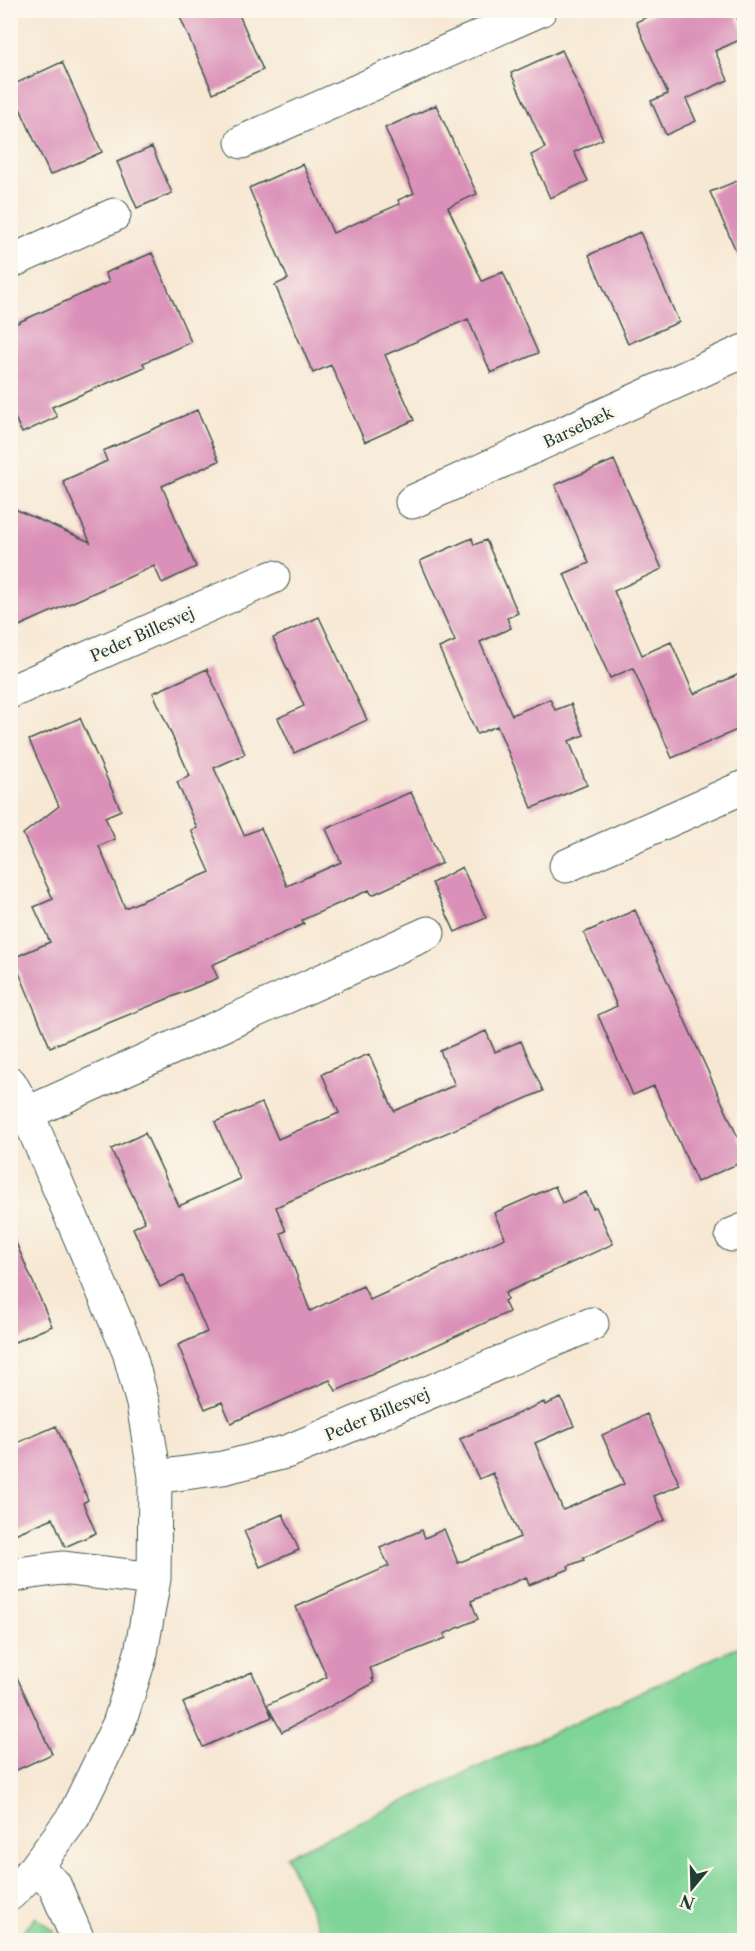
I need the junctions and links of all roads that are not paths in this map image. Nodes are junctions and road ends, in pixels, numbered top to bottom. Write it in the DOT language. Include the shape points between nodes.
graph roads {
  1 [pos="540,10"];
  2 [pos="242,142"];
  3 [pos="114,214"];
  4 [pos="10,262"];
  5 [pos="744,351"];
  6 [pos="412,502"];
  7 [pos="273,577"];
  8 [pos="10,692"];
  9 [pos="744,787"];
  10 [pos="566,866"];
  11 [pos="428,933"];
  12 [pos="10,1083"];
  13 [pos="19,1117"];
  14 [pos="592,1324"];
  15 [pos="155,1477"];
  16 [pos="10,1577"];
  17 [pos="154,1579"];
  18 [pos="35,1869"];
  19 [pos="10,1894"];
  20 [pos="78,1941"];
  1 -- 2 [label="street"];
  3 -- 4 [label="street"];
  5 -- 6 [label="street, Barsebæk"];
  7 -- 8 [label="street, Peder Billesvej"];
  9 -- 10 [label="street"];
  11 -- 13 [label="street"];
  12 -- 13 [label="street"];
  13 -- 15 [label="street" via="129,1352 143,1404"];
  14 -- 15 [label="street, Peder Billesvej" via="289,1451 223,1468"];
  15 -- 17 [label="street"];
  16 -- 17 [label="street" via="62,1568"];
  17 -- 18 [label="street" via="141,1653 119,1724 74,1816"];
  18 -- 19 [label="street"];
  18 -- 20 [label="street" via="54,1884"];
}
